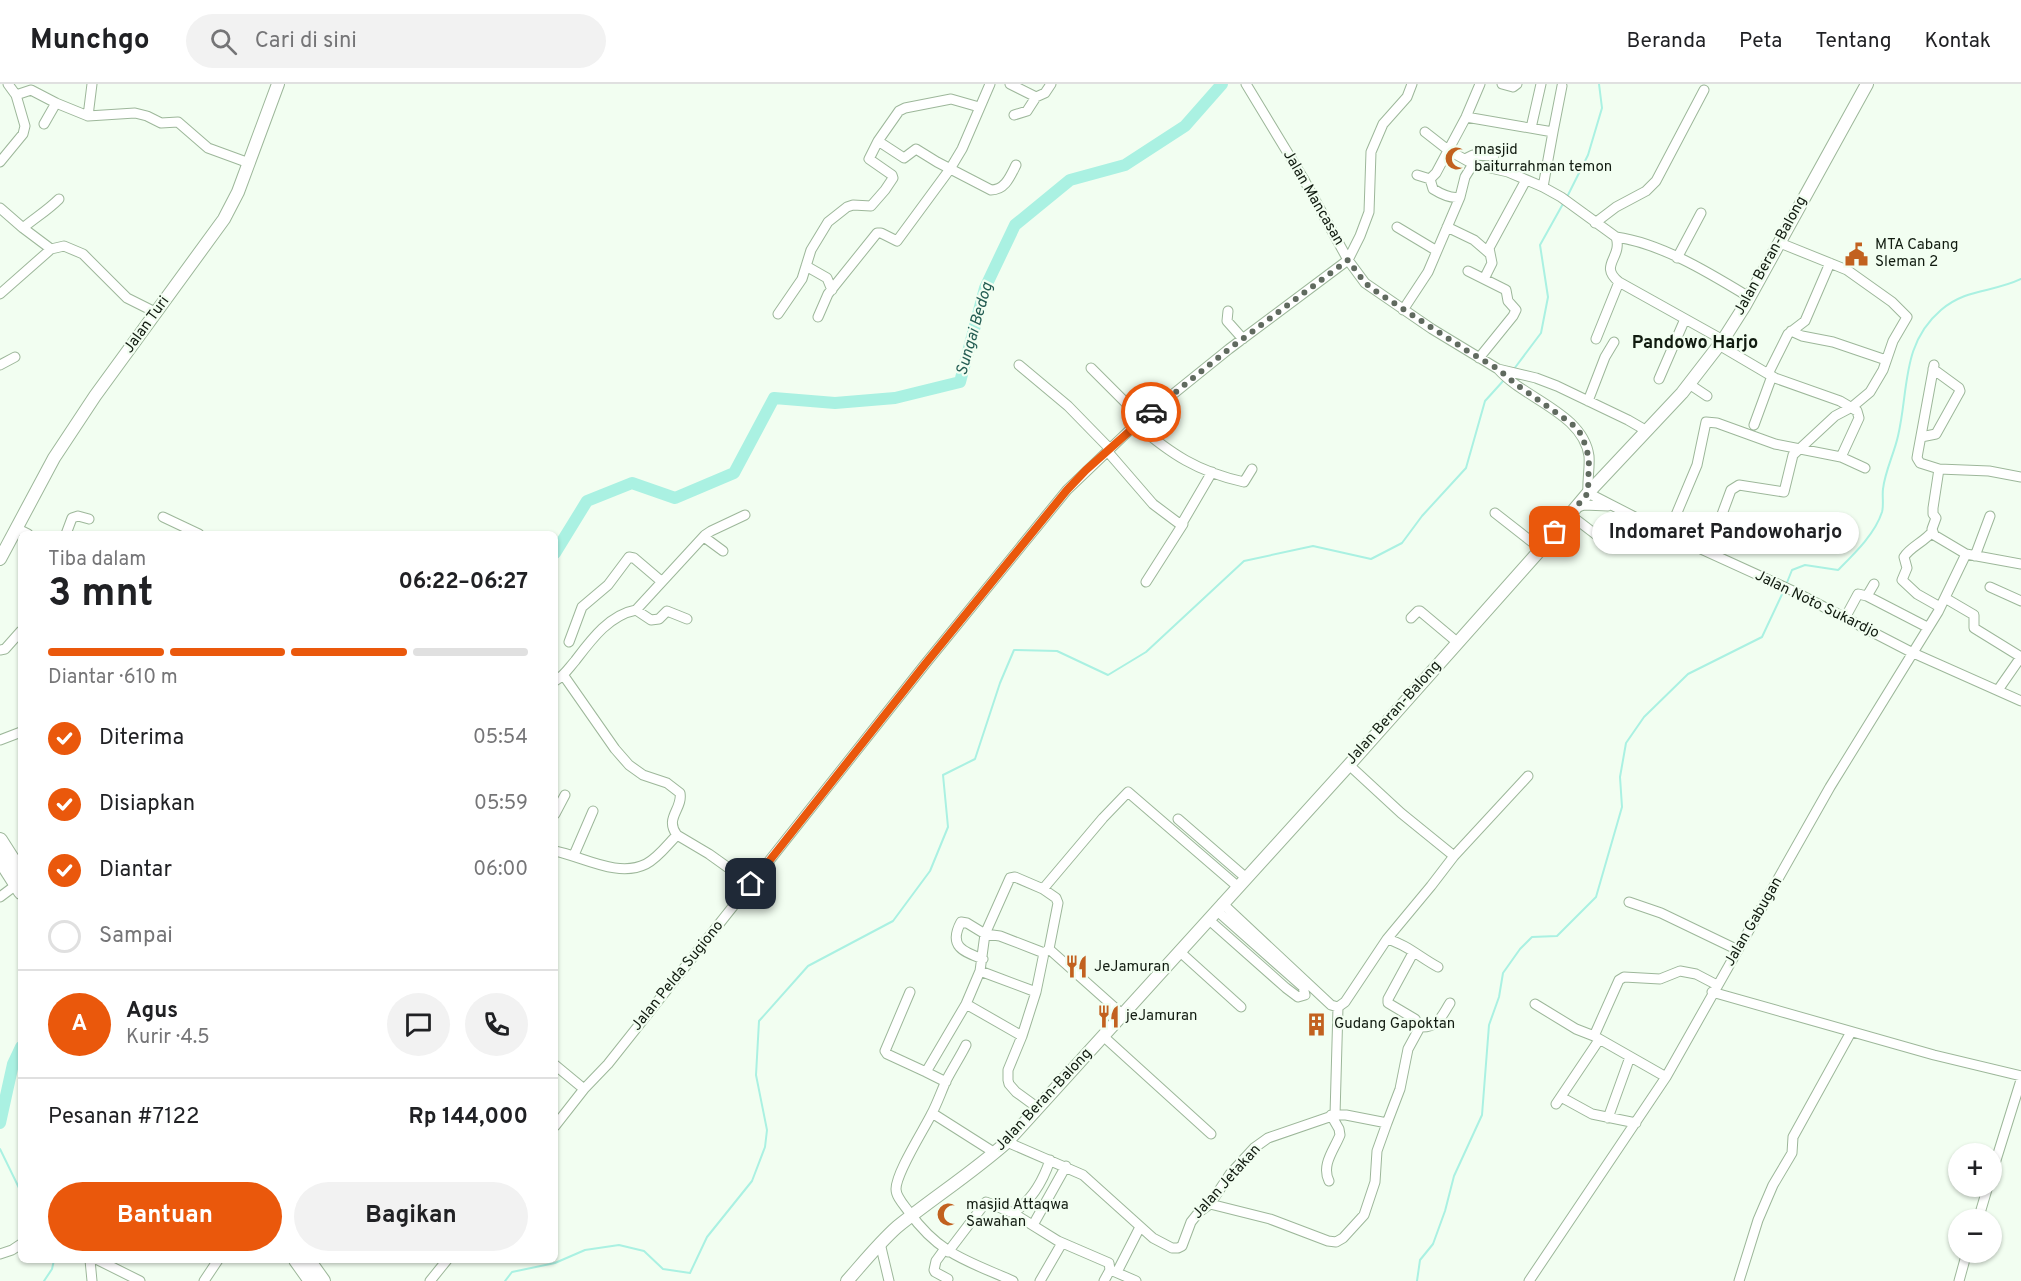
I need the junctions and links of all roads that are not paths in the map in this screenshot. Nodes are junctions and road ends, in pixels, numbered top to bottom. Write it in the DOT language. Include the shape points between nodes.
graph roads {
  1 [pos="8,84"];
  2 [pos="92,84"];
  3 [pos="278,84"];
  4 [pos="990,84"];
  5 [pos="1010,84"];
  6 [pos="1246,84"];
  7 [pos="1412,84"];
  8 [pos="1480,84"];
  9 [pos="1502,84"];
  10 [pos="1517,84"];
  11 [pos="1541,84"];
  12 [pos="1867,84"];
  13 [pos="1562,86"];
  14 [pos="1048,88"];
  15 [pos="1704,90"];
  16 [pos="16,95"];
  17 [pos="1036,97"];
  18 [pos="56,103"];
  19 [pos="979,107"];
  20 [pos="1014,115"];
  21 [pos="88,116"];
  22 [pos="1466,117"];
  23 [pos="44,123"];
  24 [pos="1531,128"];
  25 [pos="1425,132"];
  26 [pos="1553,132"];
  27 [pos="878,141"];
  28 [pos="1448,150"];
  29 [pos="1494,156"];
  30 [pos="1469,161"];
  31 [pos="0,162"];
  32 [pos="249,163"];
  33 [pos="1016,165"];
  34 [pos="950,169"];
  35 [pos="1417,175"];
  36 [pos="1430,179"];
  37 [pos="1526,180"];
  38 [pos="1543,187"];
  39 [pos="1460,197"];
  40 [pos="59,199"];
  41 [pos="0,208"];
  42 [pos="1701,213"];
  43 [pos="1595,223"];
  44 [pos="1397,227"];
  45 [pos="1447,227"];
  46 [pos="23,228"];
  47 [pos="1616,237"];
  48 [pos="1780,243"];
  49 [pos="51,249"];
  50 [pos="1437,251"];
  51 [pos="1489,253"];
  52 [pos="1677,258"];
  53 [pos="1348,260"];
  54 [pos="1830,263"];
  55 [pos="806,266"];
  56 [pos="1468,271"];
  57 [pos="1484,279"];
  58 [pos="1619,282"];
  59 [pos="832,290"];
  60 [pos="0,294"];
  61 [pos="1749,297"];
  62 [pos="1403,310"];
  63 [pos="1228,311"];
  64 [pos="157,312"];
  65 [pos="778,314"];
  66 [pos="818,317"];
  67 [pos="1685,319"];
  68 [pos="1791,331"];
  69 [pos="1243,339"];
  70 [pos="1596,339"];
  71 [pos="1614,342"];
  72 [pos="1721,342"];
  73 [pos="15,357"];
  74 [pos="1479,358"];
  75 [pos="1886,360"];
  76 [pos="0,365"];
  77 [pos="1019,365"];
  78 [pos="1090,368"];
  79 [pos="1498,369"];
  80 [pos="1770,375"];
  81 [pos="1659,380"];
  82 [pos="1689,384"];
  83 [pos="1707,396"];
  84 [pos="1588,401"];
  85 [pos="1852,407"];
  86 [pos="1139,422"];
  87 [pos="1754,425"];
  88 [pos="1647,431"];
  89 [pos="1921,437"];
  90 [pos="1109,450"];
  91 [pos="1798,450"];
  92 [pos="1841,457"];
  93 [pos="1865,468"];
  94 [pos="1252,469"];
  95 [pos="1939,469"];
  96 [pos="1212,472"];
  97 [pos="2021,477"];
  98 [pos="1588,493"];
  99 [pos="1614,506"];
  100 [pos="1572,511"];
  101 [pos="1495,513"];
  102 [pos="745,516"];
  103 [pos="1990,516"];
  104 [pos="162,517"];
  105 [pos="89,519"];
  106 [pos="1183,524"];
  107 [pos="16,528"];
  108 [pos="180,530"];
  109 [pos="22,531"];
  110 [pos="67,531"];
  111 [pos="1932,532"];
  112 [pos="1668,534"];
  113 [pos="704,537"];
  114 [pos="1603,540"];
  115 [pos="1541,549"];
  116 [pos="723,551"];
  117 [pos="1708,552"];
  118 [pos="1970,555"];
  119 [pos="0,559"];
  120 [pos="2021,564"];
  121 [pos="661,581"];
  122 [pos="1146,582"];
  123 [pos="1874,584"];
  124 [pos="1990,587"];
  125 [pos="1867,596"];
  126 [pos="2021,601"];
  127 [pos="1942,603"];
  128 [pos="636,610"];
  129 [pos="1411,618"];
  130 [pos="1845,618"];
  131 [pos="687,619"];
  132 [pos="1927,627"];
  133 [pos="18,634"];
  134 [pos="569,642"];
  135 [pos="1458,642"];
  136 [pos="0,650"];
  137 [pos="1911,652"];
  138 [pos="2021,657"];
  139 [pos="564,676"];
  140 [pos="558,679"];
  141 [pos="1998,690"];
  142 [pos="2021,701"];
  143 [pos="18,733"];
  144 [pos="0,740"];
  145 [pos="1349,765"];
  146 [pos="1528,776"];
  147 [pos="565,795"];
  148 [pos="558,808"];
  149 [pos="592,811"];
  150 [pos="1178,819"];
  151 [pos="677,835"];
  152 [pos="0,840"];
  153 [pos="558,852"];
  154 [pos="574,855"];
  155 [pos="1454,856"];
  156 [pos="0,859"];
  157 [pos="18,881"];
  158 [pos="18,882"];
  159 [pos="1241,882"];
  160 [pos="18,884"];
  161 [pos="751,884"];
  162 [pos="1043,889"];
  163 [pos="0,897"];
  164 [pos="1629,902"];
  165 [pos="1215,911"];
  166 [pos="986,934"];
  167 [pos="1387,939"];
  168 [pos="1738,950"];
  169 [pos="1047,951"];
  170 [pos="1179,951"];
  171 [pos="1413,953"];
  172 [pos="983,959"];
  173 [pos="1438,967"];
  174 [pos="980,971"];
  175 [pos="1715,988"];
  176 [pos="910,992"];
  177 [pos="1035,992"];
  178 [pos="1450,1003"];
  179 [pos="966,1004"];
  180 [pos="1535,1004"];
  181 [pos="1241,1006"];
  182 [pos="1338,1007"];
  183 [pos="1122,1014"];
  184 [pos="1420,1027"];
  185 [pos="1851,1032"];
  186 [pos="1022,1036"];
  187 [pos="1103,1036"];
  188 [pos="1596,1038"];
  189 [pos="966,1046"];
  190 [pos="1630,1057"];
  191 [pos="558,1067"];
  192 [pos="926,1072"];
  193 [pos="1666,1077"];
  194 [pos="2021,1078"];
  195 [pos="946,1082"];
  196 [pos="584,1089"];
  197 [pos="1038,1108"];
  198 [pos="932,1113"];
  199 [pos="1333,1115"];
  200 [pos="1608,1118"];
  201 [pos="558,1122"];
  202 [pos="1387,1123"];
  203 [pos="1636,1123"];
  204 [pos="1211,1134"];
  205 [pos="1007,1142"];
  206 [pos="2001,1143"];
  207 [pos="995,1153"];
  208 [pos="1050,1160"];
  209 [pos="1066,1166"];
  210 [pos="1329,1181"];
  211 [pos="1210,1204"];
  212 [pos="1013,1213"];
  213 [pos="912,1216"];
  214 [pos="1033,1225"];
  215 [pos="1140,1227"];
  216 [pos="880,1243"];
  217 [pos="1062,1243"];
  218 [pos="18,1246"];
  219 [pos="946,1251"];
  220 [pos="0,1254"];
  221 [pos="90,1263"];
  222 [pos="216,1263"];
  223 [pos="298,1263"];
  224 [pos="310,1263"];
  225 [pos="445,1263"];
  226 [pos="1964,1263"];
  227 [pos="115,1264"];
  228 [pos="1114,1271"];
  229 [pos="991,1276"];
  230 [pos="948,1279"];
  231 [pos="92,1281"];
  232 [pos="140,1281"];
  233 [pos="204,1281"];
  234 [pos="311,1281"];
  235 [pos="323,1281"];
  236 [pos="430,1281"];
  237 [pos="847,1281"];
  238 [pos="889,1281"];
  239 [pos="1013,1281"];
  240 [pos="1040,1281"];
  241 [pos="1104,1281"];
  242 [pos="1136,1281"];
  243 [pos="1529,1281"];
  244 [pos="1739,1281"];
  245 [pos="1959,1281"];
  1 -- 16 [label="street"];
  2 -- 21 [label="street"];
  3 -- 32 [label="main road, Jalan Turi"];
  4 -- 19 [label="street"];
  5 -- 17 [label="street"];
  6 -- 53 [label="street, Jalan Mancasan"];
  7 -- 53 [label="street" via="1407,97 1383,124 1371,152 1370,212"];
  8 -- 22 [label="street"];
  9 -- 10 [label="street"];
  11 -- 24 [label="street"];
  12 -- 48 [label="main road, Jalan Beran-Balong"];
  13 -- 26 [label="street"];
  14 -- 17 [label="street"];
  15 -- 43 [label="street" via="1656,181"];
  16 -- 18 [label="street" via="29,90"];
  16 -- 31 [label="street" via="24,130"];
  17 -- 20 [label="street" via="1027,111"];
  18 -- 21 [label="street"];
  18 -- 23 [label="street"];
  19 -- 27 [label="street" via="951,99 904,108"];
  19 -- 34 [label="street"];
  21 -- 32 [label="street" via="135,113 160,123 176,121 208,148"];
  22 -- 24 [label="street"];
  22 -- 28 [label="street"];
  24 -- 26 [label="street"];
  25 -- 28 [label="street"];
  26 -- 38 [label="street"];
  27 -- 34 [label="street" via="904,158 916,149"];
  27 -- 55 [label="street" via="869,159 893,178 871,206 847,207 828,222"];
  28 -- 30 [label="street"];
  28 -- 36 [label="street"];
  29 -- 30 [label="street" via="1473,155"];
  30 -- 37 [label="street"];
  30 -- 39 [label="street"];
  32 -- 64 [label="main road, Jalan Turi" via="224,219"];
  33 -- 34 [label="street" via="999,190 991,190"];
  34 -- 59 [label="street" via="897,241 877,233"];
  35 -- 36 [label="street"];
  36 -- 39 [label="street" via="1433,189"];
  37 -- 38 [label="street"];
  37 -- 51 [label="street"];
  38 -- 43 [label="street"];
  39 -- 45 [label="street"];
  40 -- 46 [label="street"];
  41 -- 46 [label="street"];
  42 -- 52 [label="street"];
  43 -- 47 [label="street"];
  44 -- 50 [label="street"];
  45 -- 50 [label="street"];
  45 -- 51 [label="street" via="1474,240"];
  46 -- 49 [label="street"];
  47 -- 52 [label="street" via="1642,242"];
  47 -- 58 [label="street" via="1618,247 1609,271"];
  48 -- 54 [label="street"];
  48 -- 61 [label="main road, Jalan Beran-Balong"];
  49 -- 60 [label="street"];
  49 -- 64 [label="street" via="63,246 83,254 127,298"];
  50 -- 62 [label="street"];
  51 -- 57 [label="street" via="1492,263"];
  52 -- 61 [label="street"];
  53 -- 62 [label="street, Jalan Mancasan" via="1365,283"];
  53 -- 69 [label="street, Jalan Pelda Sugiono"];
  54 -- 68 [label="street" via="1805,321"];
  54 -- 75 [label="street" via="1858,276 1906,314"];
  55 -- 59 [label="street" via="827,279"];
  55 -- 65 [label="street" via="802,279"];
  56 -- 57 [label="street"];
  57 -- 74 [label="street" via="1506,290 1508,301 1516,309"];
  58 -- 67 [label="street"];
  58 -- 70 [label="street"];
  59 -- 66 [label="street"];
  61 -- 72 [label="main road, Jalan Beran-Balong"];
  62 -- 74 [label="street, Jalan Mancasan"];
  63 -- 69 [label="street" via="1227,321"];
  64 -- 107 [label="main road, Jalan Turi" via="54,458"];
  67 -- 72 [label="street"];
  67 -- 81 [label="street"];
  68 -- 75 [label="street"];
  68 -- 80 [label="street"];
  69 -- 86 [label="street, Jalan Pelda Sugiono"];
  71 -- 84 [label="street"];
  72 -- 80 [label="street"];
  72 -- 82 [label="main road, Jalan Beran-Balong"];
  73 -- 76 [label="street"];
  74 -- 79 [label="street, Jalan Mancasan"];
  75 -- 85 [label="street" via="1878,381"];
  77 -- 90 [label="street" via="1068,406"];
  78 -- 86 [label="street"];
  79 -- 84 [label="street, Jalan Mancasan" via="1536,378"];
  79 -- 98 [label="street" via="1582,435 1589,458"];
  80 -- 85 [label="street"];
  80 -- 87 [label="street"];
  82 -- 83 [label="street"];
  82 -- 88 [label="main road, Jalan Beran-Balong"];
  84 -- 88 [label="street, Jalan Mancasan"];
  85 -- 91 [label="street" via="1835,416"];
  85 -- 92 [label="street" via="1859,418"];
  86 -- 90 [label="street, Jalan Pelda Sugiono"];
  86 -- 96 [label="street" via="1166,450"];
  88 -- 98 [label="main road, Jalan Beran-Balong"];
  89 -- 89 [label="street" via="1934,367 1960,391 1936,434"];
  89 -- 95 [label="street" via="1917,460"];
  90 -- 106 [label="street" via="1153,504 1177,524"];
  90 -- 161 [label="street, Jalan Pelda Sugiono" via="1067,490"];
  91 -- 92 [label="street"];
  91 -- 112 [label="street" via="1706,422 1697,465"];
  91 -- 117 [label="street" via="1792,457 1784,492 1739,485 1731,490"];
  92 -- 93 [label="street"];
  94 -- 96 [label="street" via="1244,482"];
  95 -- 97 [label="street"];
  95 -- 111 [label="street"];
  96 -- 106 [label="street"];
  98 -- 99 [label="street, Jalan Noto Sukardjo"];
  98 -- 100 [label="main road, Jalan Beran-Balong"];
  99 -- 100 [label="street, Jalan Noto Sukardjo" via="1593,504"];
  99 -- 112 [label="street, Jalan Noto Sukardjo"];
  100 -- 114 [label="street"];
  100 -- 115 [label="main road, Jalan Beran-Balong"];
  101 -- 115 [label="street"];
  102 -- 113 [label="street"];
  103 -- 118 [label="street, Jalan Gabugan"];
  104 -- 108 [label="street"];
  105 -- 110 [label="street" via="72,518"];
  106 -- 122 [label="street"];
  107 -- 109 [label="street"];
  107 -- 119 [label="main road, Jalan Turi"];
  111 -- 118 [label="street"];
  111 -- 127 [label="street" via="1904,556 1907,568 1902,582 1917,594"];
  112 -- 117 [label="street, Jalan Noto Sukardjo"];
  113 -- 116 [label="street"];
  113 -- 121 [label="street"];
  115 -- 135 [label="main road, Jalan Beran-Balong"];
  117 -- 130 [label="street, Jalan Noto Sukardjo"];
  118 -- 120 [label="street"];
  118 -- 127 [label="street, Jalan Gabugan"];
  121 -- 128 [label="street"];
  121 -- 134 [label="street" via="629,557 609,585 582,607"];
  123 -- 125 [label="street"];
  124 -- 126 [label="street"];
  125 -- 130 [label="street" via="1858,594"];
  125 -- 132 [label="street"];
  127 -- 132 [label="street, Jalan Gabugan"];
  127 -- 138 [label="street" via="1974,615 1974,628"];
  128 -- 131 [label="street" via="651,620 659,619 667,611"];
  128 -- 139 [label="street" via="611,620"];
  129 -- 135 [label="street" via="1420,611"];
  130 -- 137 [label="street, Jalan Noto Sukardjo"];
  132 -- 137 [label="street, Jalan Gabugan"];
  133 -- 136 [label="street"];
  135 -- 145 [label="main road, Jalan Beran-Balong"];
  137 -- 141 [label="street, Jalan Noto Sukardjo"];
  137 -- 168 [label="street, Jalan Gabugan"];
  138 -- 141 [label="street"];
  139 -- 140 [label="street"];
  139 -- 151 [label="street" via="629,765 680,793 671,824"];
  141 -- 142 [label="street, Jalan Noto Sukardjo"];
  143 -- 144 [label="street"];
  145 -- 155 [label="street"];
  145 -- 159 [label="main road, Jalan Beran-Balong"];
  146 -- 155 [label="street"];
  147 -- 148 [label="street"];
  149 -- 154 [label="street"];
  150 -- 159 [label="street"];
  151 -- 154 [label="street" via="648,863 633,868 619,869"];
  151 -- 161 [label="street"];
  152 -- 157 [label="highway"];
  153 -- 154 [label="street"];
  155 -- 167 [label="street"];
  156 -- 158 [label="highway"];
  159 -- 162 [label="street" via="1129,792"];
  159 -- 165 [label="main road, Jalan Beran-Balong"];
  160 -- 163 [label="street"];
  161 -- 196 [label="street, Jalan Pelda Sugiono"];
  162 -- 166 [label="street" via="1010,878"];
  162 -- 169 [label="street" via="1058,903"];
  164 -- 168 [label="street" via="1662,913"];
  165 -- 165 [label="street" via="1304,987 1305,995 1298,997 1286,988"];
  165 -- 170 [label="main road, Jalan Beran-Balong"];
  165 -- 182 [label="street"];
  166 -- 169 [label="street"];
  166 -- 172 [label="street"];
  166 -- 172 [label="street" via="961,922 956,938 965,953"];
  167 -- 171 [label="street"];
  167 -- 182 [label="street"];
  168 -- 175 [label="street, Jalan Gabugan"];
  169 -- 177 [label="street"];
  169 -- 183 [label="street"];
  170 -- 181 [label="street"];
  170 -- 183 [label="main road, Jalan Beran-Balong"];
  171 -- 173 [label="street"];
  171 -- 184 [label="street" via="1388,999 1390,1005 1415,1019"];
  172 -- 174 [label="street"];
  174 -- 177 [label="street"];
  174 -- 179 [label="street"];
  175 -- 185 [label="street"];
  175 -- 188 [label="street" via="1701,976 1680,971 1660,979 1622,977"];
  175 -- 193 [label="street, Jalan Gabugan"];
  176 -- 192 [label="street" via="885,1051"];
  177 -- 186 [label="street"];
  178 -- 184 [label="street" via="1437,1023 1430,1028"];
  179 -- 186 [label="street"];
  179 -- 192 [label="street"];
  180 -- 188 [label="street"];
  182 -- 199 [label="street"];
  183 -- 187 [label="main road, Jalan Beran-Balong"];
  184 -- 202 [label="street" via="1408,1049 1400,1089"];
  185 -- 194 [label="street"];
  185 -- 244 [label="street" via="1793,1137 1792,1153 1758,1220"];
  186 -- 197 [label="street" via="1008,1070 1008,1080 1016,1092"];
  187 -- 197 [label="main road, Jalan Beran-Balong"];
  187 -- 204 [label="street"];
  188 -- 190 [label="street"];
  188 -- 200 [label="street" via="1559,1100"];
  189 -- 195 [label="street"];
  190 -- 193 [label="street"];
  190 -- 200 [label="street"];
  191 -- 196 [label="street"];
  192 -- 195 [label="street"];
  193 -- 203 [label="street, Jalan Gabugan"];
  194 -- 206 [label="street"];
  195 -- 198 [label="street"];
  196 -- 201 [label="street, Jalan Pelda Sugiono"];
  197 -- 205 [label="main road, Jalan Beran-Balong"];
  198 -- 207 [label="street"];
  198 -- 213 [label="street" via="897,1182 899,1199"];
  199 -- 202 [label="street, Jalan Jetakan"];
  199 -- 210 [label="street" via="1340,1135 1326,1167"];
  199 -- 211 [label="street, Jalan Jetakan" via="1268,1138 1254,1148"];
  200 -- 203 [label="street"];
  202 -- 211 [label="street" via="1364,1215 1336,1242"];
  203 -- 243 [label="street, Jalan Gabugan"];
  205 -- 207 [label="main road, Jalan Beran-Balong"];
  205 -- 208 [label="street, Jalan Jetakan"];
  207 -- 213 [label="main road, Jalan Beran-Balong"];
  208 -- 209 [label="street, Jalan Jetakan"];
  208 -- 212 [label="street" via="1029,1201"];
  209 -- 214 [label="street"];
  209 -- 215 [label="street, Jalan Jetakan" via="1083,1175"];
  211 -- 215 [label="street, Jalan Jetakan" via="1191,1222 1178,1248"];
  212 -- 214 [label="street"];
  212 -- 219 [label="street" via="986,1202"];
  213 -- 216 [label="main road, Jalan Beran-Balong"];
  213 -- 219 [label="street"];
  214 -- 217 [label="street"];
  215 -- 228 [label="street"];
  216 -- 237 [label="main road, Jalan Beran-Balong"];
  216 -- 238 [label="street"];
  217 -- 228 [label="street" via="1108,1263"];
  217 -- 240 [label="street"];
  218 -- 220 [label="street"];
  219 -- 229 [label="street"];
  219 -- 230 [label="street" via="936,1261 934,1270"];
  221 -- 231 [label="street"];
  222 -- 233 [label="street"];
  223 -- 234 [label="highway"];
  224 -- 235 [label="highway"];
  225 -- 236 [label="street"];
  226 -- 245 [label="street"];
  227 -- 232 [label="street"];
  228 -- 241 [label="street"];
  228 -- 242 [label="street"];
  229 -- 239 [label="street"];
}
